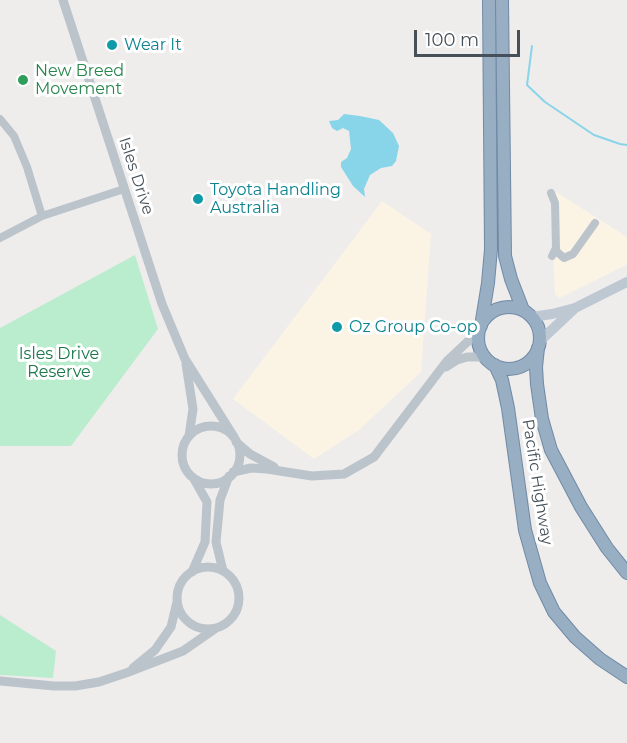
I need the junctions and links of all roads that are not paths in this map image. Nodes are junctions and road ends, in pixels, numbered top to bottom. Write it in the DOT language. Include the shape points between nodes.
graph roads {
  1 [pos="63,0"];
  2 [pos="489,0"];
  3 [pos="502,0"];
  4 [pos="0,119"];
  5 [pos="124,189"];
  6 [pos="551,193"];
  7 [pos="42,216"];
  8 [pos="595,223"];
  9 [pos="0,238"];
  10 [pos="627,282"];
  11 [pos="575,308"];
  12 [pos="527,313"];
  13 [pos="481,328"];
  14 [pos="539,345"];
  15 [pos="185,359"];
  16 [pos="490,361"];
  17 [pos="440,372"];
  18 [pos="189,436"];
  19 [pos="235,439"];
  20 [pos="282,471"];
  21 [pos="231,474"];
  22 [pos="193,478"];
  23 [pos="223,571"];
  24 [pos="192,572"];
  25 [pos="627,573"];
  26 [pos="178,601"];
  27 [pos="216,628"];
  28 [pos="126,673"];
  29 [pos="627,677"];
  30 [pos="0,681"];
  1 -- 5 [label="street, Isles Drive"];
  2 -- 13 [label="highway" via="491,249"];
  3 -- 12 [label="highway" via="505,256"];
  4 -- 7 [label="street" via="14,136"];
  5 -- 7 [label="street"];
  5 -- 15 [label="street, Isles Drive" via="162,304"];
  6 -- 8 [label="street" via="555,203 553,253 564,258 573,254"];
  7 -- 9 [label="street"];
  10 -- 11 [label="main road"];
  11 -- 12 [label="main road" via="552,314"];
  11 -- 14 [label="main road"];
  12 -- 13 [label="highway" via="513,307 503,308 485,319"];
  12 -- 14 [label="highway" via="537,325"];
  13 -- 16 [label="highway" via="480,348"];
  13 -- 17 [label="street"];
  14 -- 16 [label="highway" via="533,357 516,368"];
  14 -- 25 [label="highway, Pacific Highway" via="537,384 551,450 581,507"];
  15 -- 18 [label="street" via="193,409"];
  15 -- 19 [label="street"];
  16 -- 17 [label="street" via="467,357"];
  16 -- 29 [label="highway, Pacific Highway" via="502,380 525,530 540,583 554,612 575,637"];
  17 -- 20 [label="street" via="374,457 344,474 312,476"];
  18 -- 19 [label="street" via="198,429 214,426"];
  18 -- 22 [label="street" via="182,458"];
  19 -- 20 [label="street" via="258,459"];
  19 -- 21 [label="street" via="239,458"];
  20 -- 21 [label="street" via="251,468"];
  21 -- 22 [label="street" via="220,482 204,483"];
  21 -- 23 [label="street" via="220,500 216,542"];
  22 -- 24 [label="street" via="207,502 205,542"];
  23 -- 24 [label="street" via="207,567"];
  23 -- 27 [label="street" via="235,583 239,599 230,619"];
  24 -- 26 [label="street" via="181,584"];
  26 -- 27 [label="street" via="184,618 193,625"];
  26 -- 28 [label="street" via="171,627 155,650"];
  27 -- 28 [label="street" via="183,651"];
  28 -- 30 [label="street" via="75,686"];
}
